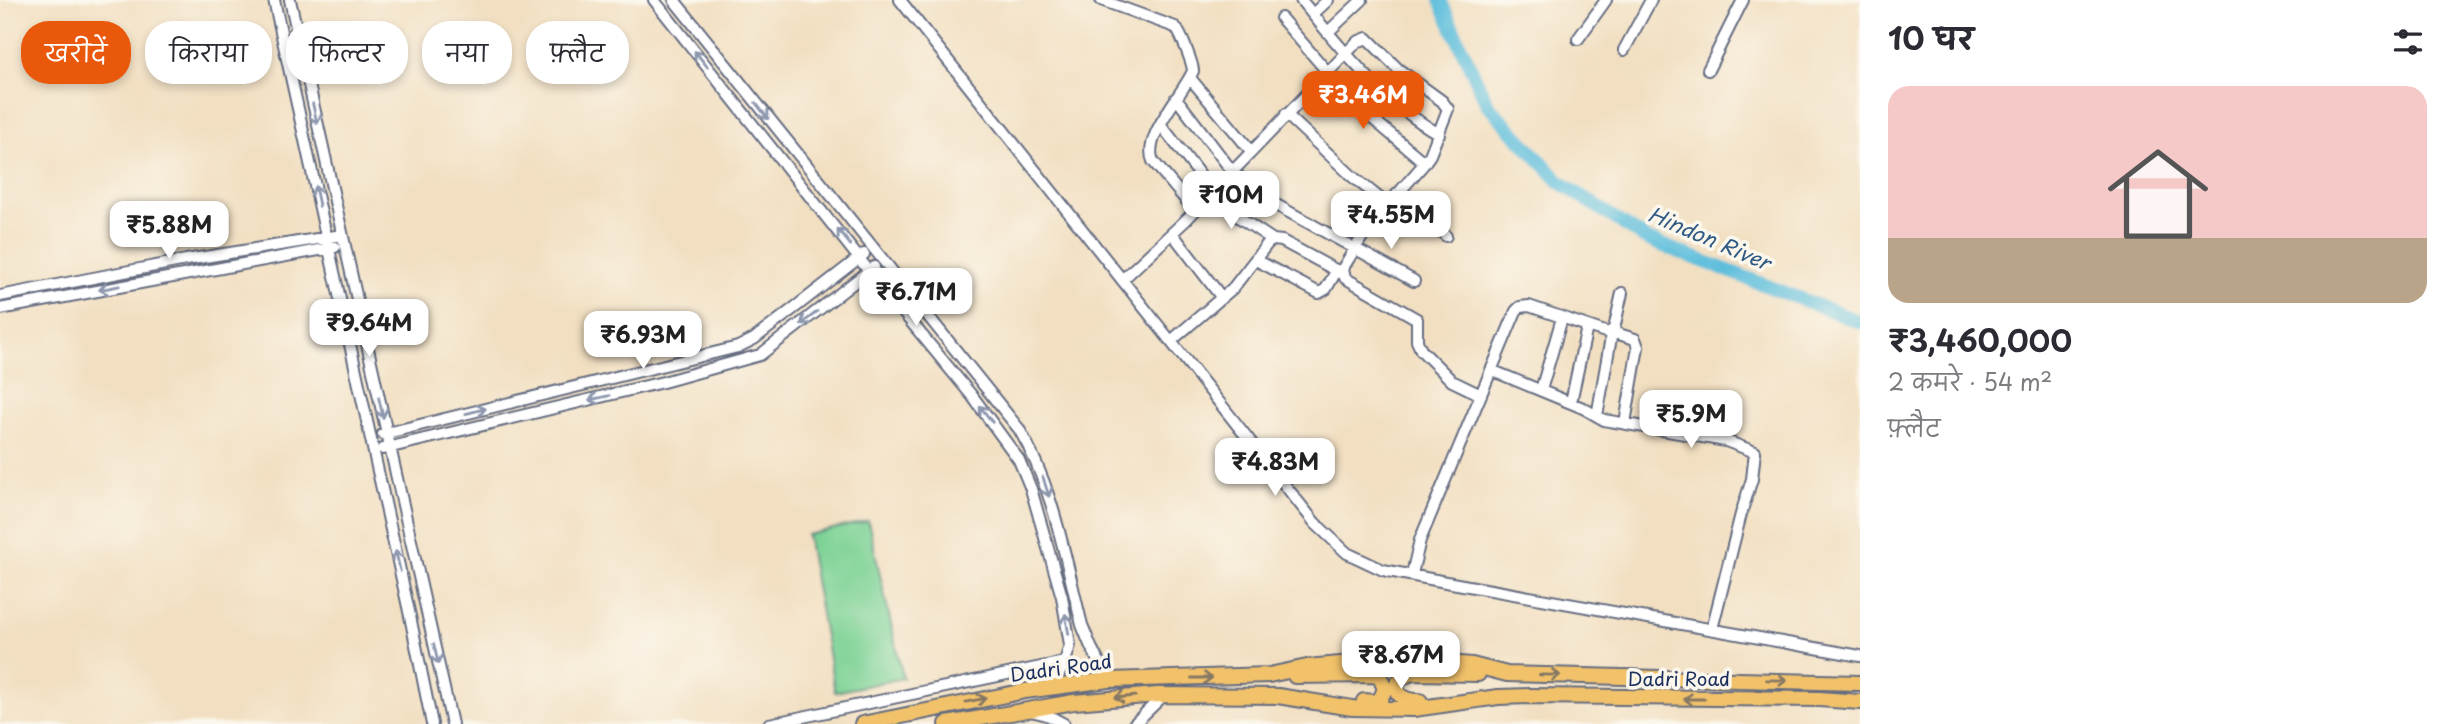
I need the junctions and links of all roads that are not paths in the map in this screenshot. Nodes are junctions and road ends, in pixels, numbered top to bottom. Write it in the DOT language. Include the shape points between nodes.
graph roads {
  1 [pos="274,0"];
  2 [pos="290,0"];
  3 [pos="654,0"];
  4 [pos="674,0"];
  5 [pos="900,0"];
  6 [pos="1101,0"];
  7 [pos="1301,0"];
  8 [pos="1328,0"];
  9 [pos="1362,0"];
  10 [pos="1606,0"];
  11 [pos="1651,0"];
  12 [pos="1743,0"];
  13 [pos="1313,15"];
  14 [pos="1280,18"];
  15 [pos="1328,32"];
  16 [pos="1578,40"];
  17 [pos="1624,50"];
  18 [pos="1345,54"];
  19 [pos="1707,70"];
  20 [pos="1326,73"];
  21 [pos="1190,78"];
  22 [pos="1176,99"];
  23 [pos="1286,114"];
  24 [pos="1161,125"];
  25 [pos="1439,134"];
  26 [pos="1251,151"];
  27 [pos="1425,163"];
  28 [pos="1232,171"];
  29 [pos="1213,192"];
  30 [pos="1397,194"];
  31 [pos="1388,205"];
  32 [pos="1195,211"];
  33 [pos="1172,233"];
  34 [pos="1446,236"];
  35 [pos="343,240"];
  36 [pos="1273,240"];
  37 [pos="328,243"];
  38 [pos="872,248"];
  39 [pos="1354,249"];
  40 [pos="860,257"];
  41 [pos="1256,260"];
  42 [pos="882,261"];
  43 [pos="869,271"];
  44 [pos="1340,272"];
  45 [pos="1122,280"];
  46 [pos="1414,281"];
  47 [pos="1622,293"];
  48 [pos="0,296"];
  49 [pos="1222,298"];
  50 [pos="0,309"];
  51 [pos="1562,318"];
  52 [pos="1587,327"];
  53 [pos="1612,332"];
  54 [pos="1171,341"];
  55 [pos="1491,370"];
  56 [pos="1541,390"];
  57 [pos="1481,395"];
  58 [pos="1571,402"];
  59 [pos="1597,416"];
  60 [pos="1625,423"];
  61 [pos="386,433"];
  62 [pos="370,436"];
  63 [pos="389,448"];
  64 [pos="373,452"];
  65 [pos="1412,574"];
  66 [pos="427,613"];
  67 [pos="410,616"];
  68 [pos="1713,629"];
  69 [pos="1860,656"];
  70 [pos="1065,662"];
  71 [pos="1507,674"];
  72 [pos="1269,675"];
  73 [pos="1108,680"];
  74 [pos="1860,683"];
  75 [pos="1052,688"];
  76 [pos="1164,695"];
  77 [pos="1278,696"];
  78 [pos="1498,697"];
  79 [pos="1860,702"];
  80 [pos="1022,710"];
  81 [pos="432,724"];
  82 [pos="452,724"];
  83 [pos="769,724"];
  84 [pos="862,724"];
  85 [pos="947,724"];
  86 [pos="1064,724"];
  87 [pos="1134,724"];
  37 -- 1 [label="street, one-way"];
  2 -- 35 [label="street, one-way"];
  40 -- 3 [label="street, one-way"];
  4 -- 38 [label="street, one-way"];
  5 -- 45 [label="street"];
  6 -- 21 [label="street" via="1175,27 1193,63"];
  7 -- 13 [label="street"];
  8 -- 13 [label="street"];
  9 -- 15 [label="street"];
  10 -- 16 [label="street"];
  11 -- 17 [label="street"];
  12 -- 19 [label="street"];
  13 -- 15 [label="street"];
  14 -- 20 [label="street"];
  15 -- 18 [label="street"];
  18 -- 20 [label="street"];
  18 -- 25 [label="street" via="1413,119"];
  18 -- 25 [label="street" via="1362,38 1371,39 1398,69 1446,104"];
  20 -- 23 [label="street"];
  20 -- 27 [label="street"];
  21 -- 22 [label="street"];
  21 -- 26 [label="street"];
  22 -- 24 [label="street"];
  22 -- 28 [label="street"];
  23 -- 26 [label="street"];
  23 -- 31 [label="street"];
  24 -- 29 [label="street"];
  24 -- 32 [label="street" via="1150,155"];
  25 -- 27 [label="street"];
  26 -- 28 [label="street"];
  27 -- 30 [label="street"];
  28 -- 29 [label="street"];
  28 -- 39 [label="street" via="1269,201"];
  29 -- 32 [label="street"];
  29 -- 36 [label="street"];
  30 -- 31 [label="street"];
  30 -- 34 [label="street"];
  31 -- 39 [label="street"];
  32 -- 33 [label="street"];
  33 -- 45 [label="street"];
  33 -- 49 [label="street"];
  35 -- 37 [label="street"];
  35 -- 61 [label="street, one-way"];
  36 -- 41 [label="street"];
  36 -- 44 [label="street"];
  37 -- 48 [label="street" via="186,260"];
  37 -- 50 [label="street, one-way"];
  37 -- 62 [label="street"];
  38 -- 40 [label="street"];
  38 -- 42 [label="street"];
  39 -- 44 [label="street"];
  39 -- 46 [label="street"];
  40 -- 43 [label="street"];
  61 -- 40 [label="street, one-way" via="738,346 754,339"];
  41 -- 44 [label="street" via="1319,293"];
  41 -- 49 [label="street"];
  42 -- 43 [label="street"];
  42 -- 73 [label="street, one-way" via="1019,429 1035,457 1082,625"];
  43 -- 63 [label="street, one-way" via="760,355"];
  70 -- 43 [label="street, one-way" via="1070,645 1062,597 1019,460 974,397"];
  44 -- 57 [label="street" via="1412,314 1422,350 1452,381"];
  45 -- 54 [label="street"];
  47 -- 53 [label="street"];
  49 -- 54 [label="street"];
  51 -- 52 [label="street"];
  51 -- 55 [label="street" via="1520,307"];
  51 -- 56 [label="street"];
  52 -- 53 [label="street"];
  52 -- 58 [label="street"];
  53 -- 59 [label="street"];
  53 -- 60 [label="street" via="1637,342"];
  54 -- 65 [label="street" via="1315,523 1347,553 1383,570"];
  55 -- 56 [label="street"];
  55 -- 57 [label="street"];
  56 -- 58 [label="street"];
  57 -- 65 [label="street" via="1420,540"];
  58 -- 59 [label="street"];
  59 -- 60 [label="street"];
  60 -- 68 [label="street" via="1727,441 1755,452"];
  61 -- 62 [label="street"];
  61 -- 63 [label="street"];
  62 -- 64 [label="street"];
  63 -- 64 [label="street"];
  63 -- 66 [label="street"];
  67 -- 64 [label="street, one-way"];
  65 -- 68 [label="street"];
  66 -- 67 [label="street"];
  66 -- 82 [label="street, one-way"];
  67 -- 81 [label="street"];
  68 -- 69 [label="street"];
  70 -- 75 [label="street"];
  70 -- 83 [label="street"];
  71 -- 72 [label="main road, Dadri Road" via="1437,662 1351,663"];
  71 -- 74 [label="main road, Dadri Road, one-way"];
  71 -- 78 [label="main road, Dadri Road" via="1413,673 1399,681 1397,689 1408,701"];
  73 -- 72 [label="main road, Dadri Road, one-way"];
  72 -- 77 [label="main road, Dadri Road" via="1373,675 1380,677 1385,689 1374,702"];
  73 -- 75 [label="main road, Dadri Road"];
  84 -- 75 [label="main road, Dadri Road, one-way"];
  76 -- 77 [label="main road, Dadri Road"];
  76 -- 80 [label="main road, Dadri Road, one-way"];
  76 -- 87 [label="street"];
  77 -- 78 [label="main road, Dadri Road" via="1352,708 1414,709"];
  79 -- 78 [label="main road, Dadri Road, one-way"];
  80 -- 85 [label="main road, Dadri Road"];
  80 -- 86 [label="street"];
}
